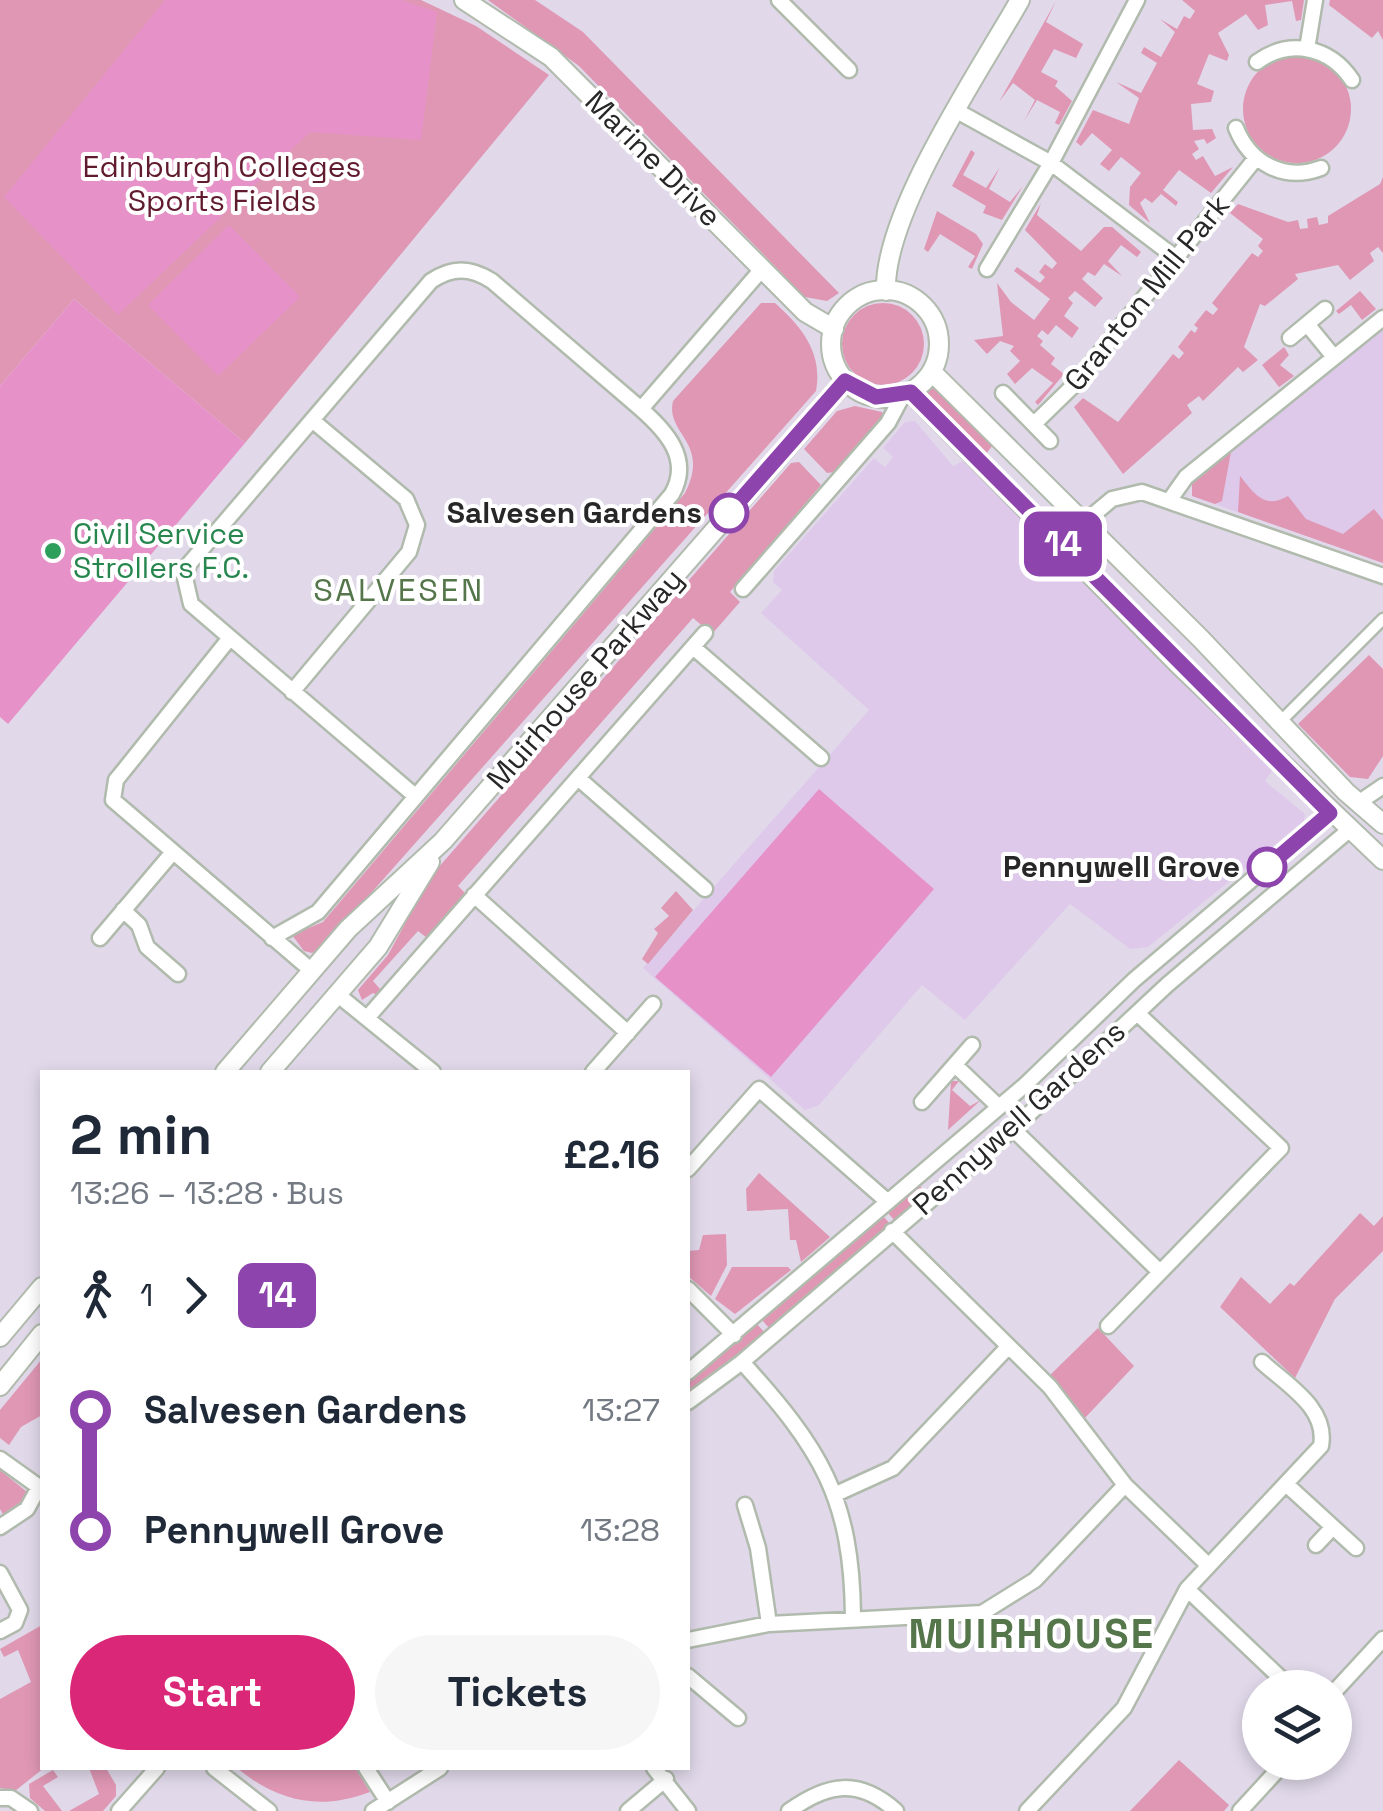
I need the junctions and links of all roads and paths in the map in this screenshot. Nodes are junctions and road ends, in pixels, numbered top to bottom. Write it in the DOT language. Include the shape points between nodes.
graph roads {
  1 [pos="464,0"];
  2 [pos="779,0"];
  3 [pos="1020,0"];
  4 [pos="1137,0"];
  5 [pos="1315,0"];
  6 [pos="1307,49"];
  7 [pos="1257,62"];
  8 [pos="848,70"];
  9 [pos="1352,80"];
  10 [pos="957,111"];
  11 [pos="1236,128"];
  12 [pos="1256,158"];
  13 [pos="1051,163"];
  14 [pos="1321,168"];
  15 [pos="1176,258"];
  16 [pos="987,269"];
  17 [pos="762,270"];
  18 [pos="886,290"];
  19 [pos="1325,309"];
  20 [pos="1383,318"];
  21 [pos="1308,324"];
  22 [pos="834,329"];
  23 [pos="1290,338"];
  24 [pos="1334,357"];
  25 [pos="932,372"];
  26 [pos="845,381"];
  27 [pos="1003,392"];
  28 [pos="907,393"];
  29 [pos="641,409"];
  30 [pos="312,420"];
  31 [pos="1034,424"];
  32 [pos="1050,441"];
  33 [pos="1169,501"];
  34 [pos="1082,525"];
  35 [pos="1383,576"];
  36 [pos="743,589"];
  37 [pos="1383,619"];
  38 [pos="705,633"];
  39 [pos="229,639"];
  40 [pos="693,647"];
  41 [pos="292,692"];
  42 [pos="1280,722"];
  43 [pos="820,758"];
  44 [pos="578,778"];
  45 [pos="1383,786"];
  46 [pos="414,795"];
  47 [pos="1358,804"];
  48 [pos="1330,813"];
  49 [pos="1383,824"];
  50 [pos="1348,831"];
  51 [pos="444,840"];
  52 [pos="173,852"];
  53 [pos="1383,860"];
  54 [pos="705,889"];
  55 [pos="474,895"];
  56 [pos="123,910"];
  57 [pos="100,938"];
  58 [pos="272,938"];
  59 [pos="312,972"];
  60 [pos="178,974"];
  61 [pos="338,995"];
  62 [pos="653,1004"];
  63 [pos="1137,1013"];
  64 [pos="367,1018"];
  65 [pos="628,1033"];
  66 [pos="972,1045"];
  67 [pos="955,1066"];
  68 [pos="227,1070"];
  69 [pos="272,1070"];
  70 [pos="432,1070"];
  71 [pos="595,1070"];
  72 [pos="922,1102"];
  73 [pos="999,1107"];
  74 [pos="1013,1130"];
  75 [pos="690,1168"];
  76 [pos="921,1174"];
  77 [pos="937,1193"];
  78 [pos="888,1202"];
  79 [pos="892,1231"];
  80 [pos="1160,1272"];
  81 [pos="40,1289"];
  82 [pos="690,1291"];
  83 [pos="1108,1326"];
  84 [pos="734,1335"];
  85 [pos="40,1336"];
  86 [pos="0,1337"];
  87 [pos="1008,1347"];
  88 [pos="742,1362"];
  89 [pos="1262,1362"];
  90 [pos="690,1370"];
  91 [pos="0,1386"];
  92 [pos="690,1401"];
  93 [pos="0,1459"];
  94 [pos="1286,1484"];
  95 [pos="1125,1485"];
  96 [pos="40,1487"];
  97 [pos="40,1490"];
  98 [pos="836,1494"];
  99 [pos="745,1504"];
  100 [pos="0,1527"];
  101 [pos="1333,1527"];
  102 [pos="1316,1545"];
  103 [pos="1356,1548"];
  104 [pos="1208,1564"];
  105 [pos="0,1574"];
  106 [pos="1187,1589"];
  107 [pos="853,1616"];
  108 [pos="769,1624"];
  109 [pos="0,1631"];
  110 [pos="690,1640"];
  111 [pos="1383,1640"];
  112 [pos="1271,1670"];
  113 [pos="1352,1673"];
  114 [pos="690,1678"];
  115 [pos="738,1718"];
  116 [pos="155,1770"];
  117 [pos="217,1770"];
  118 [pos="367,1770"];
  119 [pos="437,1770"];
  120 [pos="656,1770"];
  121 [pos="666,1780"];
  122 [pos="1268,1780"];
  123 [pos="0,1798"];
  124 [pos="388,1802"];
  125 [pos="30,1811"];
  126 [pos="119,1811"];
  127 [pos="269,1811"];
  128 [pos="373,1811"];
  129 [pos="628,1811"];
  130 [pos="688,1811"];
  131 [pos="789,1811"];
  132 [pos="896,1811"];
  133 [pos="1028,1811"];
  134 [pos="1240,1811"];
  1 -- 17 [label="street, Marine Drive" via="551,57"];
  2 -- 8 [label="street"];
  3 -- 10 [label="street"];
  4 -- 13 [label="street"];
  5 -- 6 [label="street"];
  6 -- 7 [label="street" via="1279,50"];
  6 -- 9 [label="street" via="1328,56"];
  10 -- 13 [label="street"];
  10 -- 18 [label="street" via="902,222"];
  11 -- 12 [label="street"];
  12 -- 14 [label="street" via="1285,172"];
  12 -- 15 [label="street, Granton Mill Park"];
  13 -- 15 [label="street"];
  13 -- 16 [label="street"];
  15 -- 31 [label="street, Granton Mill Park" via="1075,384"];
  17 -- 22 [label="street, Marine Drive"];
  17 -- 29 [label="street"];
  18 -- 22 [label="street" via="851,302"];
  18 -- 25 [label="street" via="916,300 932,318 939,349"];
  19 -- 21 [label="street"];
  20 -- 24 [label="street"];
  21 -- 23 [label="street"];
  21 -- 24 [label="street"];
  22 -- 26 [label="street" via="834,361"];
  24 -- 33 [label="street" via="1186,478"];
  25 -- 28 [label="street"];
  25 -- 34 [label="street"];
  26 -- 28 [label="street" via="867,395"];
  26 -- 51 [label="street, Muirhouse Parkway"];
  27 -- 31 [label="street"];
  28 -- 36 [label="street"];
  28 -- 48 [label="street"];
  29 -- 30 [label="street" via="492,281 454,270 431,281"];
  29 -- 46 [label="street" via="675,448 679,470 672,494"];
  30 -- 39 [label="street" via="188,564 184,578 191,604"];
  30 -- 41 [label="street" via="406,499 417,525 409,552"];
  31 -- 32 [label="street"];
  33 -- 34 [label="street" via="1127,493"];
  33 -- 35 [label="street"];
  34 -- 42 [label="street"];
  37 -- 42 [label="street"];
  38 -- 40 [label="street, Muirhouse Parkway"];
  39 -- 41 [label="street"];
  39 -- 52 [label="street" via="113,789 120,808"];
  40 -- 43 [label="street"];
  40 -- 44 [label="street, Muirhouse Parkway"];
  41 -- 46 [label="street"];
  42 -- 47 [label="street"];
  44 -- 54 [label="street"];
  44 -- 55 [label="street, Muirhouse Parkway"];
  45 -- 47 [label="street"];
  46 -- 58 [label="street" via="318,912"];
  47 -- 48 [label="street"];
  47 -- 49 [label="street"];
  47 -- 50 [label="street"];
  48 -- 50 [label="street"];
  48 -- 73 [label="street, Pennywell Gardens" via="1134,980"];
  50 -- 53 [label="street"];
  50 -- 63 [label="street, Pennywell Gardens"];
  51 -- 59 [label="street, Muirhouse Parkway"];
  51 -- 61 [label="street, Muirhouse Parkway" via="378,946"];
  52 -- 56 [label="street"];
  52 -- 58 [label="street"];
  55 -- 64 [label="street, Muirhouse Parkway"];
  55 -- 65 [label="street"];
  56 -- 57 [label="street"];
  56 -- 60 [label="street" via="147,947"];
  58 -- 59 [label="street"];
  59 -- 68 [label="street, Muirhouse Parkway"];
  61 -- 64 [label="street"];
  61 -- 69 [label="street, Muirhouse Parkway"];
  62 -- 65 [label="street"];
  63 -- 74 [label="street, Pennywell Gardens"];
  63 -- 80 [label="street" via="1281,1148"];
  64 -- 70 [label="street"];
  65 -- 71 [label="street"];
  66 -- 67 [label="street"];
  67 -- 72 [label="street"];
  67 -- 73 [label="street"];
  73 -- 76 [label="street, Pennywell Gardens"];
  74 -- 77 [label="street, Pennywell Gardens"];
  74 -- 80 [label="street"];
  75 -- 78 [label="street" via="758,1088"];
  76 -- 77 [label="street"];
  76 -- 78 [label="street, Pennywell Gardens"];
  77 -- 79 [label="street, Pennywell Gardens"];
  78 -- 84 [label="street, Pennywell Gardens"];
  79 -- 87 [label="street"];
  79 -- 88 [label="street, Pennywell Gardens"];
  80 -- 83 [label="street"];
  81 -- 86 [label="street"];
  82 -- 84 [label="street"];
  84 -- 90 [label="street, Pennywell Gardens"];
  85 -- 91 [label="street"];
  87 -- 95 [label="street" via="1050,1386"];
  87 -- 98 [label="street" via="894,1468"];
  88 -- 92 [label="street, Pennywell Gardens"];
  88 -- 98 [label="street" via="809,1443"];
  89 -- 94 [label="street" via="1322,1426 1321,1446"];
  93 -- 96 [label="street"];
  94 -- 101 [label="street"];
  94 -- 104 [label="street"];
  95 -- 104 [label="street"];
  95 -- 107 [label="street" via="1035,1580 996,1608 957,1617"];
  97 -- 100 [label="street" via="27,1509"];
  98 -- 107 [label="street" via="852,1564"];
  99 -- 108 [label="street"];
  101 -- 102 [label="street"];
  101 -- 103 [label="street"];
  104 -- 106 [label="street"];
  105 -- 109 [label="street" via="20,1610"];
  106 -- 112 [label="street"];
  106 -- 133 [label="street" via="1124,1708"];
  107 -- 108 [label="street"];
  108 -- 110 [label="street"];
  111 -- 113 [label="street"];
  114 -- 115 [label="street"];
  116 -- 126 [label="street"];
  117 -- 127 [label="street"];
  118 -- 124 [label="street"];
  119 -- 124 [label="street"];
  120 -- 121 [label="street"];
  121 -- 129 [label="street"];
  121 -- 130 [label="street"];
  122 -- 134 [label="street"];
  123 -- 125 [label="street"];
  124 -- 128 [label="street"];
  131 -- 132 [label="street" via="810,1795 853,1785"];
}
